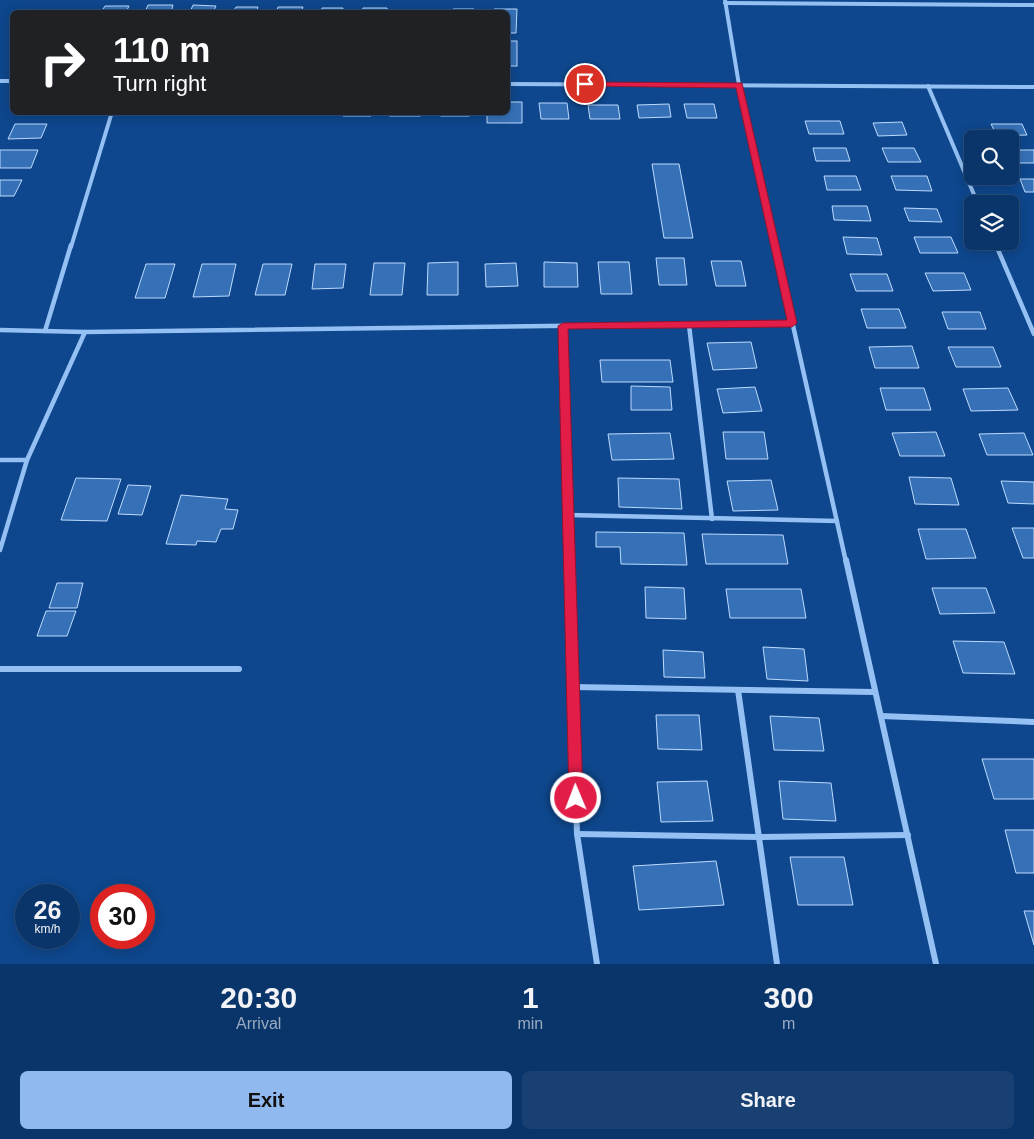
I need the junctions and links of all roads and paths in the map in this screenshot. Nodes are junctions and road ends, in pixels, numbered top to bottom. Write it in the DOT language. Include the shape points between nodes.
graph roads {
  1 [pos="725,2"];
  2 [pos="850,2"];
  3 [pos="1034,5"];
  4 [pos="510,84"];
  5 [pos="739,85"];
  6 [pos="928,86"];
  7 [pos="1034,87"];
  8 [pos="111,115"];
  9 [pos="974,195"];
  10 [pos="998,250"];
  11 [pos="792,323"];
  12 [pos="689,324"];
  13 [pos="563,326"];
  14 [pos="0,330"];
  15 [pos="45,331"];
  16 [pos="85,332"];
  17 [pos="1034,334"];
  18 [pos="0,460"];
  19 [pos="27,460"];
  20 [pos="568,515"];
  21 [pos="712,518"];
  22 [pos="837,521"];
  23 [pos="0,550"];
  24 [pos="0,669"];
  25 [pos="239,669"];
  26 [pos="573,686"];
  27 [pos="738,690"];
  28 [pos="875,692"];
  29 [pos="880,716"];
  30 [pos="1034,722"];
  31 [pos="577,834"];
  32 [pos="908,836"];
  33 [pos="758,837"];
  34 [pos="597,964"];
  35 [pos="777,964"];
  36 [pos="936,964"];
  1 -- 2 [label="street"];
  1 -- 5 [label="street"];
  2 -- 3 [label="street"];
  4 -- 5 [label="street"];
  5 -- 6 [label="street"];
  5 -- 11 [label="street"];
  6 -- 7 [label="street"];
  6 -- 9 [label="street"];
  8 -- 15 [label="street"];
  10 -- 17 [label="street"];
  11 -- 12 [label="street"];
  11 -- 22 [label="street"];
  12 -- 13 [label="street"];
  12 -- 21 [label="street"];
  13 -- 16 [label="street"];
  13 -- 20 [label="street"];
  14 -- 15 [label="street"];
  15 -- 16 [label="street"];
  16 -- 19 [label="street"];
  18 -- 19 [label="street"];
  19 -- 23 [label="street"];
  20 -- 21 [label="street"];
  20 -- 26 [label="street"];
  21 -- 22 [label="street"];
  22 -- 28 [label="street"];
  24 -- 25 [label="street"];
  26 -- 27 [label="street"];
  26 -- 31 [label="street"];
  27 -- 28 [label="street"];
  27 -- 33 [label="street"];
  28 -- 29 [label="street"];
  29 -- 30 [label="street"];
  29 -- 32 [label="street"];
  31 -- 33 [label="street"];
  31 -- 34 [label="street"];
  32 -- 33 [label="street"];
  32 -- 36 [label="street"];
  33 -- 35 [label="street"];
}
